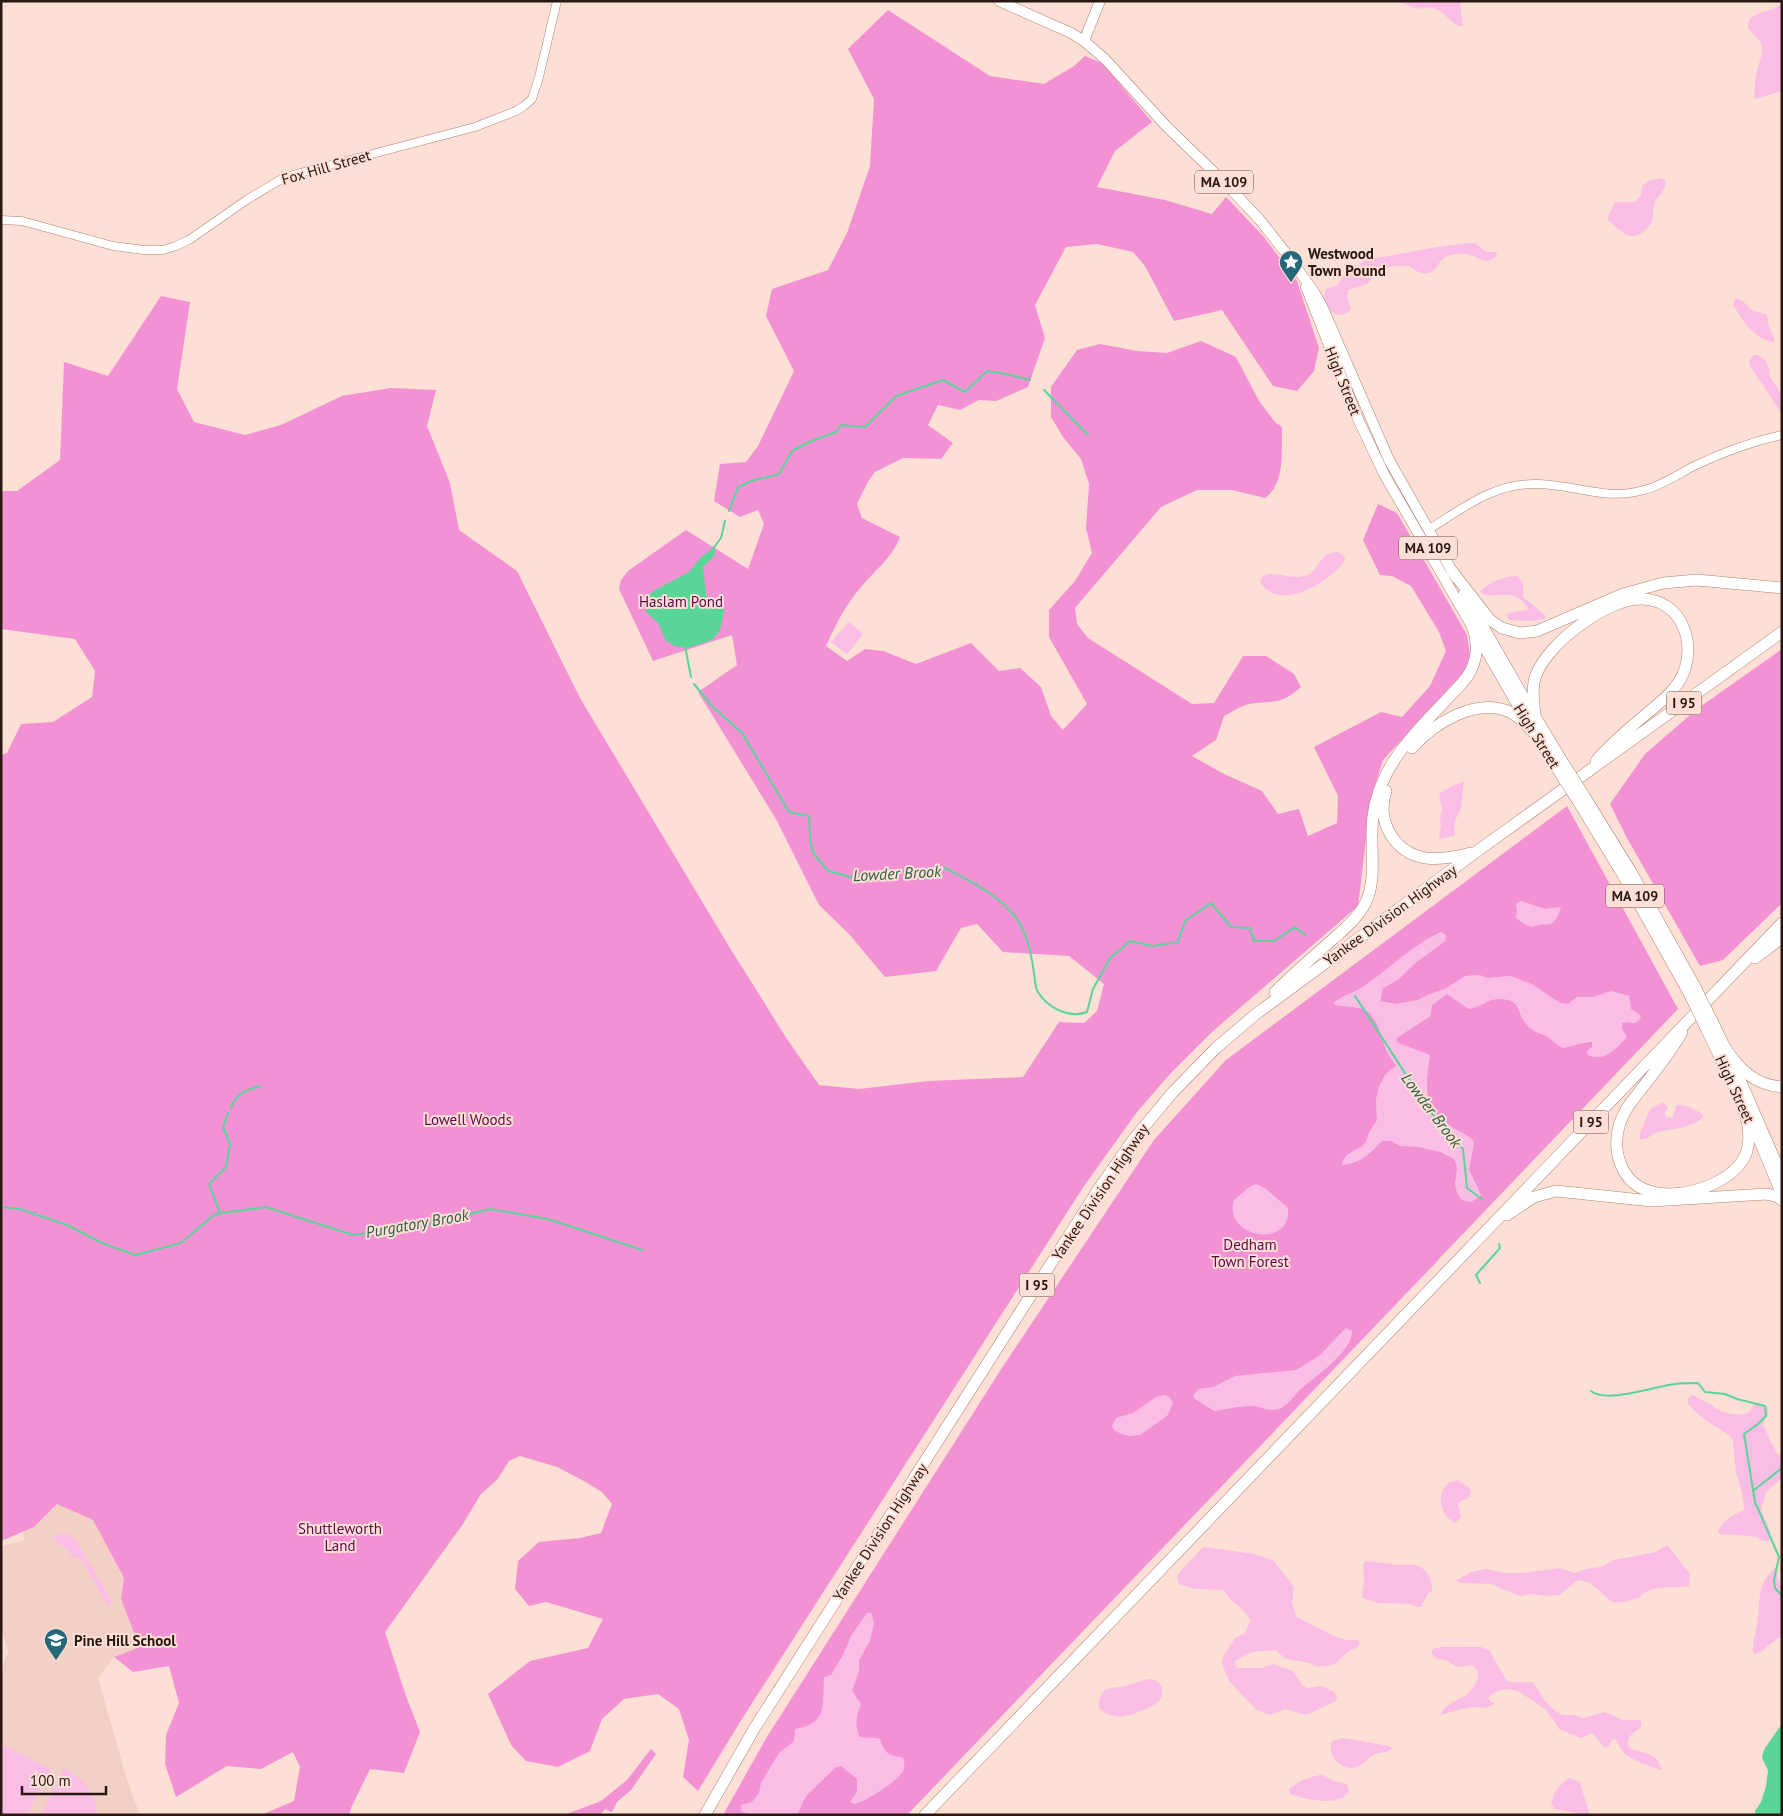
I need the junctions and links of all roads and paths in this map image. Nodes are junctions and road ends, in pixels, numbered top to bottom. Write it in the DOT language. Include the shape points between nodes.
graph roads {
  1 [pos="557,1"];
  2 [pos="999,1"];
  3 [pos="1099,1"];
  4 [pos="1080,39"];
  5 [pos="1,220"];
  6 [pos="1300,272"];
  7 [pos="1782,435"];
  8 [pos="1428,530"];
  9 [pos="1452,572"];
  10 [pos="1782,588"];
  11 [pos="1473,628"];
  12 [pos="1782,632"];
  13 [pos="1535,716"];
  14 [pos="1536,736"];
  15 [pos="1561,767"];
  16 [pos="1586,774"];
  17 [pos="1476,852"];
  18 [pos="1782,923"];
  19 [pos="1782,938"];
  20 [pos="1738,968"];
  21 [pos="1256,1014"];
  22 [pos="1690,1018"];
  23 [pos="1709,1025"];
  24 [pos="1724,1046"];
  25 [pos="1782,1087"];
  26 [pos="1743,1107"];
  27 [pos="1782,1175"];
  28 [pos="1782,1196"];
  29 [pos="1782,1200"];
  30 [pos="1491,1226"];
  31 [pos="705,1815"];
  32 [pos="925,1815"];
  1 -- 5 [label="street, Fox Hill Street" via="540,77 532,99 524,106 475,127 285,177 176,246 144,250 113,246 22,221"];
  2 -- 4 [label="main road, High Street / MA 109"];
  3 -- 4 [label="main road"];
  4 -- 6 [label="main road, High Street / MA 109" via="1105,59 1259,219"];
  6 -- 8 [label="main road, High Street / MA 109" via="1329,320 1384,449"];
  6 -- 11 [label="main road, High Street / MA 109" via="1354,410 1379,464"];
  7 -- 8 [label="street" via="1731,450 1644,490 1596,494 1541,484 1502,489 1476,499"];
  8 -- 9 [label="main road, High Street / MA 109"];
  9 -- 10 [label="highway" via="1494,623 1520,633 1538,630 1629,592 1668,582 1702,581"];
  9 -- 13 [label="main road, High Street / MA 109"];
  11 -- 14 [label="main road, High Street / MA 109"];
  11 -- 21 [label="highway" via="1476,650 1471,672 1403,747 1380,785 1373,817 1370,886 1364,906 1352,922 1283,984"];
  12 -- 16 [label="highway, Yankee Division Highway / I 95"];
  13 -- 15 [label="main road, High Street / MA 109"];
  13 -- 16 [label="highway" via="1533,688 1540,668 1555,648 1582,624 1613,606 1635,599 1660,603 1679,618 1689,648 1680,679 1668,694 1605,750"];
  14 -- 15 [label="main road, High Street / MA 109"];
  14 -- 17 [label="highway" via="1522,721 1504,710 1487,707 1473,710 1449,719 1428,733 1406,755 1391,780 1384,795 1383,815 1389,832 1399,845 1425,858"];
  15 -- 23 [label="main road, High Street / MA 109, bridge" via="1631,871"];
  16 -- 17 [label="highway, Yankee Division Highway / I 95"];
  17 -- 21 [label="highway, Yankee Division Highway / I 95"];
  18 -- 20 [label="highway, I 95"];
  19 -- 20 [label="highway"];
  20 -- 22 [label="highway, I 95"];
  21 -- 31 [label="highway, Yankee Division Highway / I 95" via="1216,1048 1173,1092 1115,1164 754,1729"];
  22 -- 26 [label="highway" via="1674,1047 1620,1120 1616,1148 1623,1170 1641,1188 1662,1194 1688,1191 1722,1180 1734,1172 1747,1151 1749,1132"];
  22 -- 30 [label="highway, I 95"];
  23 -- 24 [label="main road, High Street / MA 109"];
  23 -- 26 [label="main road, High Street / MA 109"];
  24 -- 25 [label="highway" via="1740,1068 1753,1078 1770,1086"];
  24 -- 27 [label="main road, High Street / MA 109"];
  26 -- 28 [label="main road, High Street / MA 109"];
  29 -- 30 [label="highway" via="1762,1194 1652,1201 1556,1191 1534,1197"];
  30 -- 32 [label="highway, I 95"];
}
